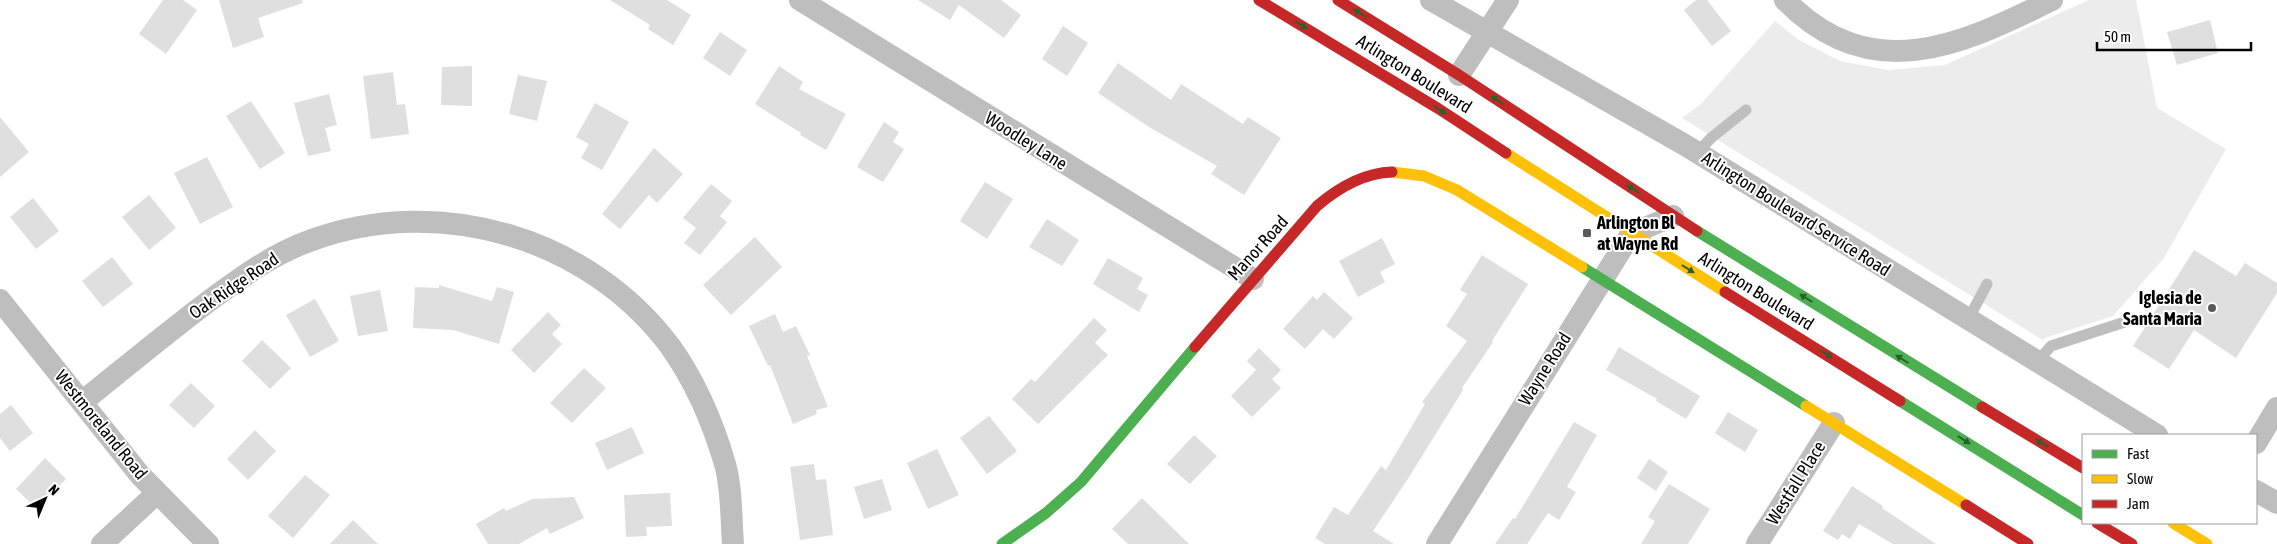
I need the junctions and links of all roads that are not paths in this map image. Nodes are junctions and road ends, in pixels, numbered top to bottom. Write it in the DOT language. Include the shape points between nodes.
graph roads {
  1 [pos="800,0"];
  2 [pos="1259,0"];
  3 [pos="1338,0"];
  4 [pos="1431,0"];
  5 [pos="1508,0"];
  6 [pos="1785,0"];
  7 [pos="2052,0"];
  8 [pos="1488,33"];
  9 [pos="1382,75"];
  10 [pos="1455,80"];
  11 [pos="1418,85"];
  12 [pos="1746,110"];
  13 [pos="1697,153"];
  14 [pos="1673,216"];
  15 [pos="1631,234"];
  16 [pos="1253,279"];
  17 [pos="1603,279"];
  18 [pos="1987,284"];
  19 [pos="0,300"];
  20 [pos="1968,320"];
  21 [pos="2131,320"];
  22 [pos="2037,362"];
  23 [pos="82,402"];
  24 [pos="2277,408"];
  25 [pos="1834,422"];
  26 [pos="2155,434"];
  27 [pos="2257,441"];
  28 [pos="2082,467"];
  29 [pos="2257,492"];
  30 [pos="157,493"];
  31 [pos="2277,503"];
  32 [pos="2082,514"];
  33 [pos="2098,524"];
  34 [pos="2175,524"];
  35 [pos="102,544"];
  36 [pos="208,544"];
  37 [pos="733,544"];
  38 [pos="1002,544"];
  39 [pos="1437,544"];
  40 [pos="1757,544"];
  41 [pos="2028,544"];
  42 [pos="2132,544"];
  43 [pos="2208,544"];
  1 -- 16 [label="street, Woodley Lane"];
  2 -- 9 [label="main road, Arlington Boulevard, one-way"];
  10 -- 3 [label="main road, Arlington Boulevard, one-way"];
  4 -- 8 [label="street, Arlington Boulevard Service Road"];
  5 -- 8 [label="street"];
  6 -- 7 [label="street" via="1814,27 1862,47 1885,52 1928,49 1963,40"];
  8 -- 10 [label="street"];
  8 -- 13 [label="street, Arlington Boulevard Service Road"];
  9 -- 11 [label="main road"];
  9 -- 15 [label="main road, Arlington Boulevard, one-way"];
  14 -- 10 [label="main road, Arlington Boulevard, one-way"];
  12 -- 13 [label="lane"];
  13 -- 20 [label="street, Arlington Boulevard Service Road"];
  14 -- 15 [label="street"];
  28 -- 14 [label="main road, Arlington Boulevard, one-way"];
  15 -- 17 [label="street, Wayne Road"];
  15 -- 32 [label="main road, Arlington Boulevard, one-way"];
  16 -- 17 [label="main road, Manor Road" via="1323,201 1344,186 1367,176 1403,172 1420,174 1454,188"];
  16 -- 38 [label="main road, Manor Road" via="1071,492"];
  17 -- 25 [label="main road"];
  17 -- 39 [label="street, Wayne Road"];
  18 -- 20 [label="lane"];
  19 -- 23 [label="street, Westmoreland Road"];
  20 -- 22 [label="street, Arlington Boulevard Service Road"];
  21 -- 22 [label="lane" via="2052,346"];
  22 -- 26 [label="street, Arlington Boulevard Service Road"];
  23 -- 30 [label="street, Westmoreland Road"];
  23 -- 37 [label="street, Oak Ridge Road" via="251,270 285,251 346,230 386,223 429,221 497,231 515,235 576,262 641,313 670,346 690,377 725,466"];
  24 -- 27 [label="street"];
  25 -- 40 [label="street, Westfall Place"];
  25 -- 41 [label="main road"];
  29 -- 31 [label="street"];
  30 -- 35 [label="street"];
  30 -- 36 [label="street, Westmoreland Road"];
  33 -- 42 [label="main road"];
  34 -- 43 [label="main road"];
}
